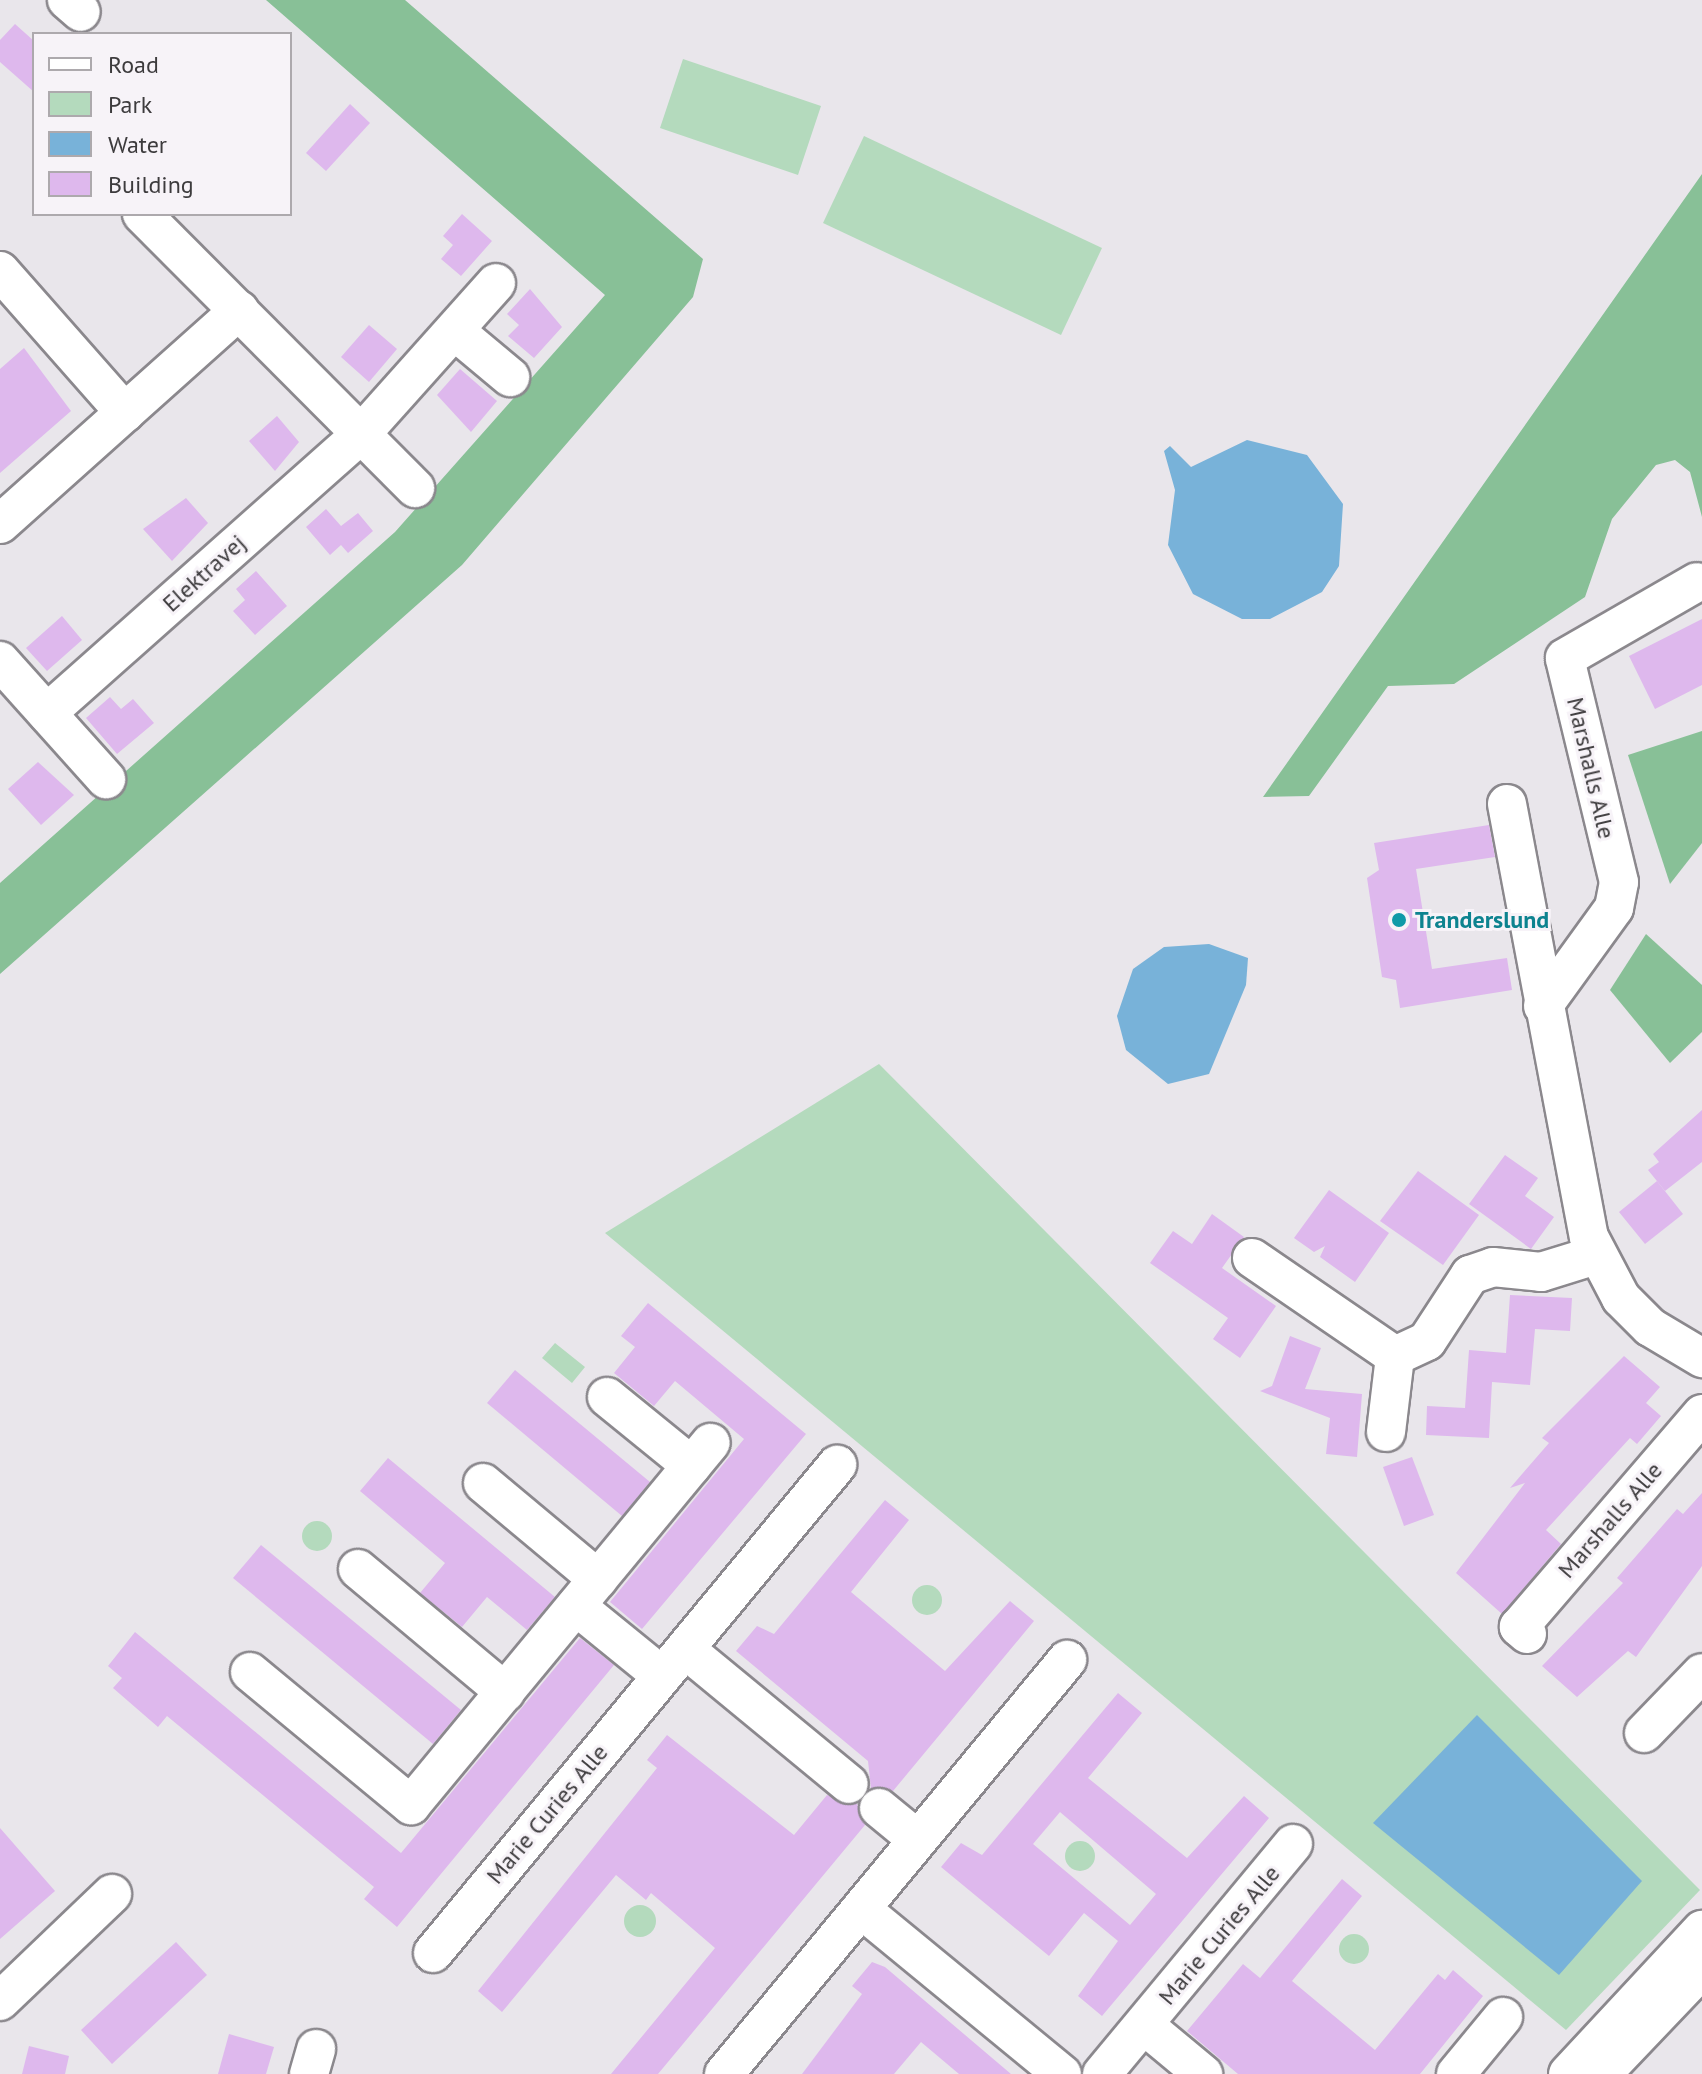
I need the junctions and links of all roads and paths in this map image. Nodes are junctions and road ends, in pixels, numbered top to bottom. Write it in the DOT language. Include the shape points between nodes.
graph roads {
  1 [pos="144,216"];
  2 [pos="0,271"];
  3 [pos="496,283"];
  4 [pos="239,310"];
  5 [pos="455,331"];
  6 [pos="510,377"];
  7 [pos="125,413"];
  8 [pos="362,433"];
  9 [pos="415,488"];
  10 [pos="0,524"];
  11 [pos="1697,582"];
  12 [pos="0,661"];
  13 [pos="47,713"];
  14 [pos="106,779"];
  15 [pos="1507,804"];
  16 [pos="1543,1006"];
  17 [pos="1596,1255"];
  18 [pos="1252,1258"];
  19 [pos="1395,1356"];
  20 [pos="1702,1358"];
  21 [pos="607,1397"];
  22 [pos="1702,1414"];
  23 [pos="1386,1432"];
  24 [pos="837,1465"];
  25 [pos="483,1483"];
  26 [pos="358,1569"];
  27 [pos="587,1592"];
  28 [pos="1523,1630"];
  29 [pos="1067,1660"];
  30 [pos="673,1662"];
  31 [pos="250,1672"];
  32 [pos="1702,1673"];
  33 [pos="505,1692"];
  34 [pos="1644,1733"];
  35 [pos="849,1784"];
  36 [pos="879,1808"];
  37 [pos="918,1840"];
  38 [pos="1293,1844"];
  39 [pos="112,1894"];
  40 [pos="861,1909"];
  41 [pos="1702,1930"];
  42 [pos="433,1953"];
  43 [pos="1702,1969"];
  44 [pos="0,2001"];
  45 [pos="1503,2017"];
  46 [pos="1144,2025"];
  47 [pos="724,2074"];
  48 [pos="1062,2074"];
  49 [pos="1102,2074"];
  50 [pos="1203,2074"];
  51 [pos="1456,2074"];
  52 [pos="1568,2074"];
  53 [pos="1602,2074"];
  1 -- 4 [label="street"];
  2 -- 7 [label="street"];
  3 -- 5 [label="street, Elektravej"];
  4 -- 7 [label="street"];
  4 -- 8 [label="street"];
  5 -- 6 [label="street"];
  5 -- 8 [label="street, Elektravej"];
  7 -- 10 [label="street"];
  8 -- 9 [label="street"];
  8 -- 13 [label="street, Elektravej"];
  11 -- 16 [label="street, Marshalls Alle" via="1565,658 1619,882 1614,908"];
  12 -- 13 [label="street"];
  13 -- 14 [label="street"];
  15 -- 16 [label="street"];
  16 -- 17 [label="street"];
  17 -- 19 [label="street" via="1541,1272 1493,1267 1470,1275 1427,1341"];
  17 -- 20 [label="street" via="1612,1286 1650,1327"];
  18 -- 19 [label="street"];
  19 -- 23 [label="street"];
  21 -- 27 [label="street" via="701,1455"];
  22 -- 28 [label="street, Marshalls Alle" via="1686,1450"];
  24 -- 30 [label="street, Marie Curies Alle"];
  25 -- 27 [label="street"];
  26 -- 33 [label="street"];
  27 -- 30 [label="street"];
  27 -- 33 [label="street"];
  29 -- 37 [label="street"];
  30 -- 35 [label="street"];
  30 -- 42 [label="street, Marie Curies Alle"];
  31 -- 33 [label="street" via="411,1805"];
  32 -- 34 [label="street"];
  36 -- 37 [label="street"];
  37 -- 40 [label="street"];
  38 -- 46 [label="street, Marie Curies Alle"];
  39 -- 44 [label="street"];
  40 -- 47 [label="street"];
  40 -- 48 [label="street"];
  41 -- 52 [label="street"];
  43 -- 53 [label="street"];
  45 -- 51 [label="street"];
  46 -- 49 [label="street, Marie Curies Alle"];
  46 -- 50 [label="street, Marie Curies Alle"];
}
